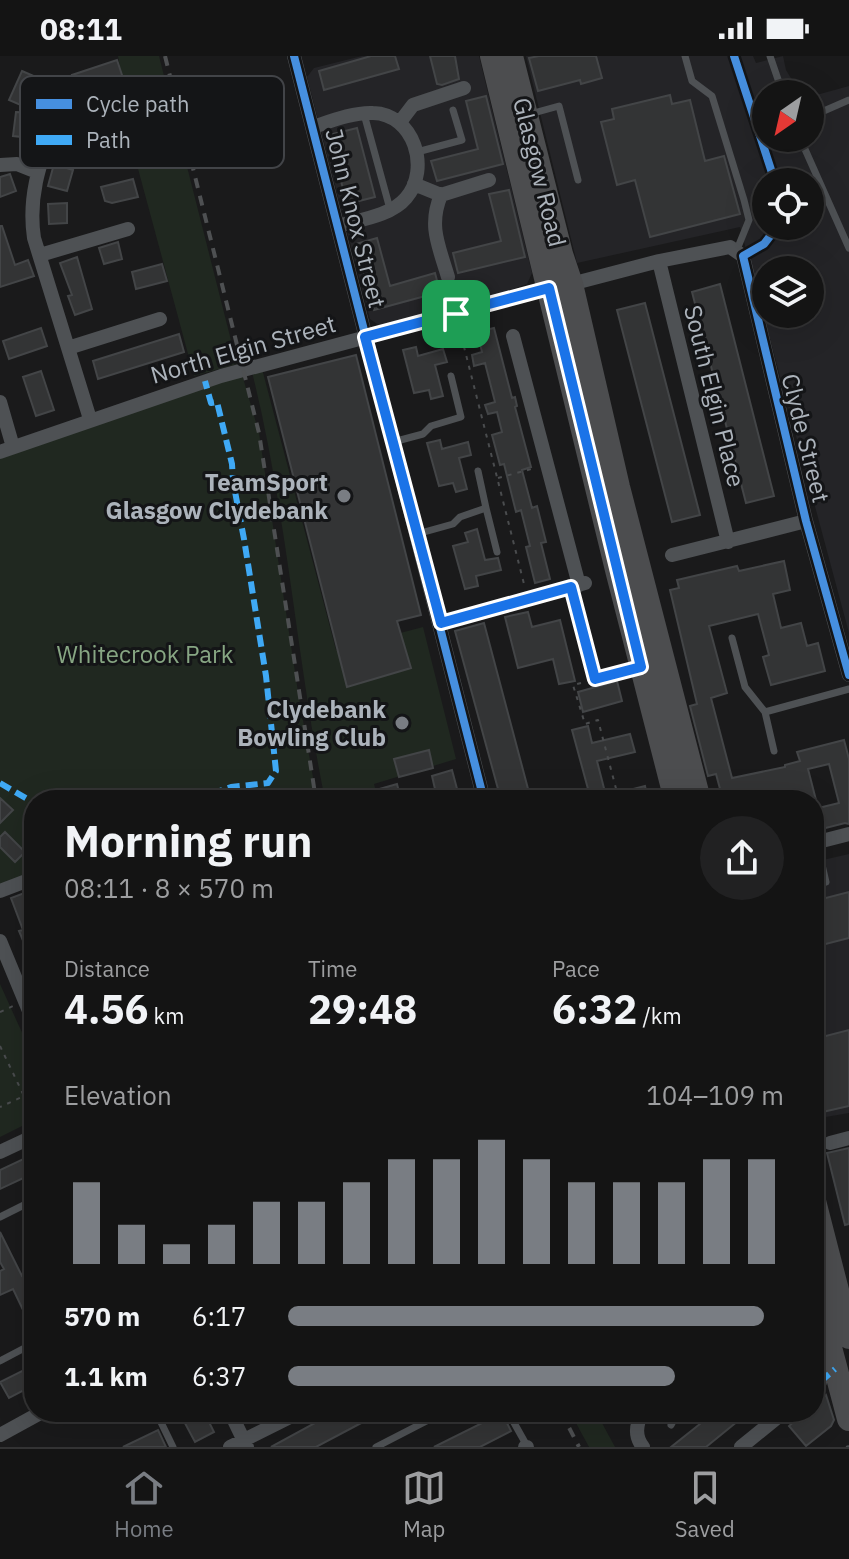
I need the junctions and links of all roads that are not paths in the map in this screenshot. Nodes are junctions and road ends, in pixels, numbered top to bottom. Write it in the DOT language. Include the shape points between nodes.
graph roads {
  1 [pos="294,56"];
  2 [pos="492,56"];
  3 [pos="511,56"];
  4 [pos="685,56"];
  5 [pos="770,56"];
  6 [pos="778,80"];
  7 [pos="464,88"];
  8 [pos="849,100"];
  9 [pos="453,110"];
  10 [pos="824,111"];
  11 [pos="364,114"];
  12 [pos="526,115"];
  13 [pos="400,122"];
  14 [pos="313,127"];
  15 [pos="417,152"];
  16 [pos="806,152"];
  17 [pos="0,165"];
  18 [pos="20,165"];
  19 [pos="27,168"];
  20 [pos="38,168"];
  21 [pos="37,172"];
  22 [pos="489,180"];
  23 [pos="578,180"];
  24 [pos="414,184"];
  25 [pos="441,195"];
  26 [pos="390,209"];
  27 [pos="338,226"];
  28 [pos="128,229"];
  29 [pos="849,248"];
  30 [pos="740,254"];
  31 [pos="40,255"];
  32 [pos="659,261"];
  33 [pos="448,277"];
  34 [pos="560,286"];
  35 [pos="160,319"];
  36 [pos="513,336"];
  37 [pos="365,337"];
  38 [pos="68,348"];
  39 [pos="451,376"];
  40 [pos="0,402"];
  41 [pos="90,419"];
  42 [pos="393,442"];
  43 [pos="7,450"];
  44 [pos="478,471"];
  45 [pos="486,508"];
  46 [pos="806,521"];
  47 [pos="417,534"];
  48 [pos="728,542"];
  49 [pos="497,552"];
  50 [pos="672,555"];
  51 [pos="578,585"];
  52 [pos="441,623"];
  53 [pos="732,638"];
  54 [pos="849,675"];
  55 [pos="595,679"];
  56 [pos="849,689"];
  57 [pos="765,712"];
  58 [pos="774,751"];
  59 [pos="482,790"];
  60 [pos="673,790"];
  61 [pos="696,790"];
  62 [pos="849,834"];
  63 [pos="824,841"];
  64 [pos="24,882"];
  65 [pos="0,891"];
  66 [pos="0,941"];
  67 [pos="24,999"];
  68 [pos="849,1138"];
  69 [pos="24,1141"];
  70 [pos="830,1143"];
  71 [pos="0,1152"];
  72 [pos="24,1205"];
  73 [pos="0,1217"];
  74 [pos="824,1240"];
  75 [pos="824,1325"];
  76 [pos="849,1337"];
  77 [pos="24,1348"];
  78 [pos="0,1361"];
  79 [pos="849,1419"];
  80 [pos="24,1422"];
  81 [pos="161,1422"];
  82 [pos="233,1422"];
  83 [pos="282,1422"];
  84 [pos="425,1422"];
  85 [pos="513,1422"];
  86 [pos="639,1422"];
  87 [pos="673,1422"];
  88 [pos="772,1422"];
  89 [pos="671,1425"];
  90 [pos="0,1435"];
  91 [pos="240,1445"];
  92 [pos="173,1447"];
  93 [pos="376,1447"];
  94 [pos="526,1447"];
  95 [pos="643,1447"];
  96 [pos="741,1447"];
  1 -- 14 [label="street, John Knox Street"];
  2 -- 34 [label="main road, Glasgow Road"];
  3 -- 12 [label="main road, Glasgow Road"];
  4 -- 30 [label="lane" via="692,81 712,96 744,200 749,220"];
  5 -- 6 [label="lane"];
  7 -- 13 [label="street" via="413,105"];
  8 -- 10 [label="lane"];
  9 -- 15 [label="lane" via="462,140"];
  11 -- 13 [label="street"];
  11 -- 14 [label="street"];
  11 -- 26 [label="lane"];
  12 -- 23 [label="lane" via="559,106"];
  12 -- 34 [label="main road, Glasgow Road" via="561,254"];
  13 -- 15 [label="street"];
  14 -- 27 [label="street, John Knox Street"];
  15 -- 24 [label="street"];
  16 -- 29 [label="lane"];
  17 -- 18 [label="street"];
  19 -- 21 [label="street"];
  20 -- 21 [label="street"];
  21 -- 31 [label="street" via="32,222"];
  22 -- 25 [label="street"];
  24 -- 25 [label="street"];
  24 -- 26 [label="street"];
  25 -- 33 [label="street" via="434,228"];
  26 -- 27 [label="street"];
  27 -- 37 [label="street, John Knox Street"];
  28 -- 31 [label="street"];
  30 -- 32 [label="street, North Elgin Street" via="730,247"];
  30 -- 46 [label="street, Clyde Street"];
  31 -- 38 [label="street"];
  32 -- 34 [label="street, North Elgin Street"];
  32 -- 48 [label="street, South Elgin Place"];
  34 -- 37 [label="street, North Elgin Street"];
  34 -- 60 [label="main road, Glasgow Road" via="641,667"];
  34 -- 61 [label="main road, Glasgow Road"];
  35 -- 38 [label="street"];
  36 -- 51 [label="street"];
  37 -- 41 [label="street, North Elgin Street"];
  37 -- 42 [label="street, John Knox Street"];
  38 -- 41 [label="street"];
  39 -- 42 [label="lane" via="461,417"];
  40 -- 43 [label="street"];
  41 -- 43 [label="street, North Elgin Street"];
  42 -- 47 [label="street, John Knox Street"];
  44 -- 45 [label="lane"];
  45 -- 47 [label="lane"];
  45 -- 49 [label="lane"];
  46 -- 48 [label="street"];
  46 -- 54 [label="street, Clyde Street"];
  47 -- 52 [label="street, John Knox Street"];
  48 -- 50 [label="street"];
  51 -- 52 [label="street"];
  51 -- 55 [label="street"];
  52 -- 59 [label="street, John Knox Street"];
  53 -- 57 [label="lane" via="745,687"];
  56 -- 57 [label="lane"];
  57 -- 58 [label="lane"];
  62 -- 63 [label="street"];
  64 -- 65 [label="street"];
  66 -- 67 [label="street"];
  68 -- 70 [label="street"];
  69 -- 71 [label="street"];
  72 -- 73 [label="lane"];
  74 -- 76 [label="main road"];
  75 -- 79 [label="main road"];
  77 -- 78 [label="lane"];
  80 -- 90 [label="street"];
  81 -- 92 [label="lane"];
  82 -- 91 [label="street"];
  83 -- 91 [label="street"];
  84 -- 93 [label="lane"];
  85 -- 94 [label="lane"];
  86 -- 95 [label="street"];
  87 -- 89 [label="lane"];
  88 -- 96 [label="street"];
}
